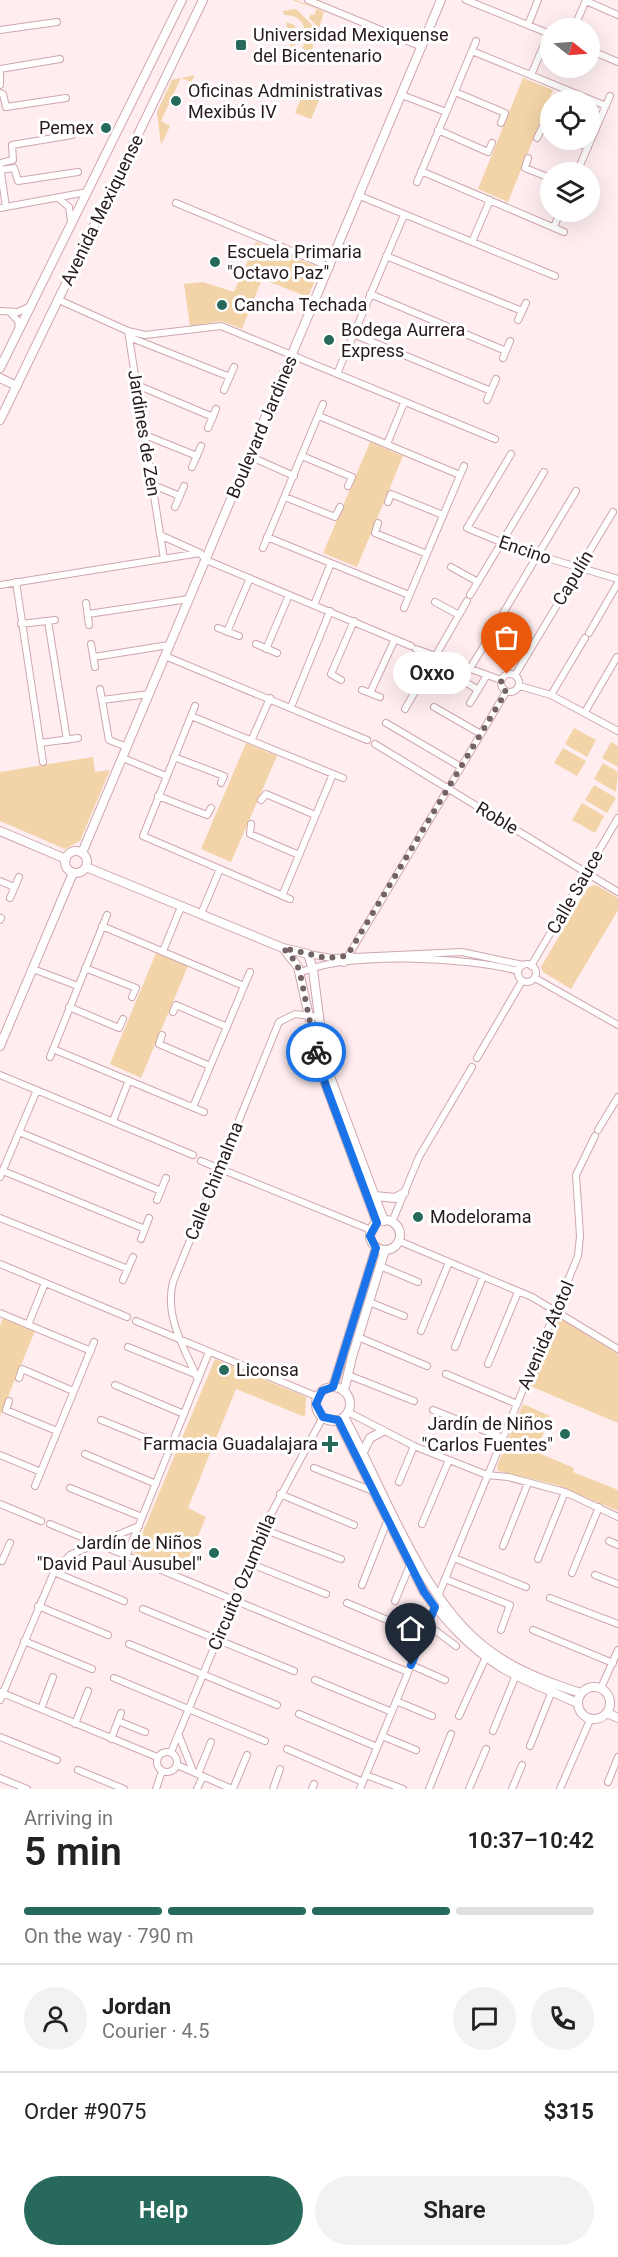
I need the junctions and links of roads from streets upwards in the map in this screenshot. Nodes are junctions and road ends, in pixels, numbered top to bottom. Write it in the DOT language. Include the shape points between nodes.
graph roads {
  1 [pos="182,0"];
  2 [pos="203,0"];
  3 [pos="309,0"];
  4 [pos="441,0"];
  5 [pos="466,0"];
  6 [pos="493,0"];
  7 [pos="538,0"];
  8 [pos="586,0"];
  9 [pos="489,9"];
  10 [pos="618,15"];
  11 [pos="578,18"];
  12 [pos="57,22"];
  13 [pos="528,25"];
  14 [pos="0,30"];
  15 [pos="540,30"];
  16 [pos="476,41"];
  17 [pos="422,46"];
  18 [pos="472,51"];
  19 [pos="600,54"];
  20 [pos="540,56"];
  21 [pos="60,60"];
  22 [pos="618,62"];
  23 [pos="0,71"];
  24 [pos="531,75"];
  25 [pos="0,85"];
  26 [pos="455,92"];
  27 [pos="0,93"];
  28 [pos="402,95"];
  29 [pos="610,96"];
  30 [pos="66,98"];
  31 [pos="606,106"];
  32 [pos="446,112"];
  33 [pos="600,120"];
  34 [pos="501,123"];
  35 [pos="438,130"];
  36 [pos="540,132"];
  37 [pos="72,135"];
  38 [pos="537,138"];
  39 [pos="492,143"];
  40 [pos="528,158"];
  41 [pos="0,164"];
  42 [pos="0,170"];
  43 [pos="421,171"];
  44 [pos="78,172"];
  45 [pos="540,174"];
  46 [pos="417,182"];
  47 [pos="87,192"];
  48 [pos="360,196"];
  49 [pos="58,198"];
  50 [pos="490,200"];
  51 [pos="176,203"];
  52 [pos="3,208"];
  53 [pos="404,215"];
  54 [pos="556,222"];
  55 [pos="71,224"];
  56 [pos="554,227"];
  57 [pos="564,232"];
  58 [pos="472,242"];
  59 [pos="386,256"];
  60 [pos="330,267"];
  61 [pos="555,276"];
  62 [pos="370,294"];
  63 [pos="58,300"];
  64 [pos="526,303"];
  65 [pos="32,304"];
  66 [pos="0,310"];
  67 [pos="522,311"];
  68 [pos="10,312"];
  69 [pos="518,320"];
  70 [pos="19,330"];
  71 [pos="353,333"];
  72 [pos="129,334"];
  73 [pos="145,335"];
  74 [pos="510,341"];
  75 [pos="145,344"];
  76 [pos="506,351"];
  77 [pos="292,355"];
  78 [pos="503,358"];
  79 [pos="234,367"];
  80 [pos="0,368"];
  81 [pos="337,374"];
  82 [pos="230,377"];
  83 [pos="0,378"];
  84 [pos="496,379"];
  85 [pos="137,385"];
  86 [pos="17,386"];
  87 [pos="224,390"];
  88 [pos="491,391"];
  89 [pos="487,400"];
  90 [pos="404,403"];
  91 [pos="323,404"];
  92 [pos="216,409"];
  93 [pos="319,416"];
  94 [pos="213,417"];
  95 [pos="0,420"];
  96 [pos="208,428"];
  97 [pos="145,435"];
  98 [pos="495,439"];
  99 [pos="387,444"];
  100 [pos="201,446"];
  101 [pos="511,454"];
  102 [pos="196,456"];
  103 [pos="249,456"];
  104 [pos="302,456"];
  105 [pos="464,466"];
  106 [pos="192,467"];
  107 [pos="544,472"];
  108 [pos="460,475"];
  109 [pos="294,476"];
  110 [pos="153,485"];
  111 [pos="184,486"];
  112 [pos="348,486"];
  113 [pos="576,491"];
  114 [pos="180,496"];
  115 [pos="285,497"];
  116 [pos="388,502"];
  117 [pos="175,507"];
  118 [pos="340,507"];
  119 [pos="613,512"];
  120 [pos="443,515"];
  121 [pos="378,523"];
  122 [pos="160,535"];
  123 [pos="267,537"];
  124 [pos="502,542"];
  125 [pos="263,548"];
  126 [pos="426,554"];
  127 [pos="538,555"];
  128 [pos="203,556"];
  129 [pos="164,559"];
  130 [pos="331,563"];
  131 [pos="451,567"];
  132 [pos="579,568"];
  133 [pos="250,578"];
  134 [pos="618,581"];
  135 [pos="15,582"];
  136 [pos="478,582"];
  137 [pos="0,585"];
  138 [pos="289,594"];
  139 [pos="409,595"];
  140 [pos="189,599"];
  141 [pos="435,602"];
  142 [pos="86,603"];
  143 [pos="314,605"];
  144 [pos="404,608"];
  145 [pos="330,611"];
  146 [pos="88,614"];
  147 [pos="459,615"];
  148 [pos="354,621"];
  149 [pos="21,624"];
  150 [pos="89,625"];
  151 [pos="218,628"];
  152 [pos="227,632"];
  153 [pos="238,636"];
  154 [pos="395,639"];
  155 [pos="91,644"];
  156 [pos="256,644"];
  157 [pos="169,645"];
  158 [pos="266,649"];
  159 [pos="277,653"];
  160 [pos="165,656"];
  161 [pos="94,657"];
  162 [pos="435,657"];
  163 [pos="617,657"];
  164 [pos="95,667"];
  165 [pos="469,670"];
  166 [pos="451,674"];
  167 [pos="487,675"];
  168 [pos="515,675"];
  169 [pos="341,680"];
  170 [pos="501,680"];
  171 [pos="520,686"];
  172 [pos="100,688"];
  173 [pos="362,690"];
  174 [pos="478,690"];
  175 [pos="506,692"];
  176 [pos="370,693"];
  177 [pos="149,694"];
  178 [pos="551,695"];
  179 [pos="380,697"];
  180 [pos="270,698"];
  181 [pos="102,700"];
  182 [pos="470,703"];
  183 [pos="195,706"];
  184 [pos="291,707"];
  185 [pos="434,707"];
  186 [pos="405,709"];
  187 [pos="585,712"];
  188 [pos="191,716"];
  189 [pos="386,723"];
  190 [pos="618,731"];
  191 [pos="481,734"];
  192 [pos="78,738"];
  193 [pos="252,739"];
  194 [pos="66,740"];
  195 [pos="367,740"];
  196 [pos="40,743"];
  197 [pos="375,744"];
  198 [pos="127,747"];
  199 [pos="174,757"];
  200 [pos="123,758"];
  201 [pos="44,762"];
  202 [pos="461,767"];
  203 [pos="333,774"];
  204 [pos="166,776"];
  205 [pos="343,778"];
  206 [pos="221,783"];
  207 [pos="448,789"];
  208 [pos="158,796"];
  209 [pos="261,800"];
  210 [pos="211,808"];
  211 [pos="315,815"];
  212 [pos="618,819"];
  213 [pos="251,824"];
  214 [pos="0,831"];
  215 [pos="82,853"];
  216 [pos="299,855"];
  217 [pos="66,859"];
  218 [pos="86,867"];
  219 [pos="220,869"];
  220 [pos="73,873"];
  221 [pos="586,873"];
  222 [pos="19,877"];
  223 [pos="0,881"];
  224 [pos="14,887"];
  225 [pos="618,892"];
  226 [pos="282,896"];
  227 [pos="10,898"];
  228 [pos="290,899"];
  229 [pos="181,906"];
  230 [pos="201,914"];
  231 [pos="106,915"];
  232 [pos="102,926"];
  233 [pos="283,948"];
  234 [pos="163,951"];
  235 [pos="308,954"];
  236 [pos="346,960"];
  237 [pos="523,965"];
  238 [pos="531,966"];
  239 [pos="313,967"];
  240 [pos="86,968"];
  241 [pos="33,969"];
  242 [pos="518,971"];
  243 [pos="250,972"];
  244 [pos="300,973"];
  245 [pos="534,978"];
  246 [pos="522,981"];
  247 [pos="78,986"];
  248 [pos="244,986"];
  249 [pos="132,997"];
  250 [pos="305,1001"];
  251 [pos="316,1002"];
  252 [pos="69,1007"];
  253 [pos="173,1012"];
  254 [pos="313,1016"];
  255 [pos="123,1018"];
  256 [pos="4,1025"];
  257 [pos="618,1025"];
  258 [pos="227,1027"];
  259 [pos="162,1035"];
  260 [pos="0,1046"];
  261 [pos="53,1049"];
  262 [pos="50,1057"];
  263 [pos="477,1058"];
  264 [pos="210,1066"];
  265 [pos="472,1067"];
  266 [pos="0,1076"];
  267 [pos="129,1080"];
  268 [pos="37,1090"];
  269 [pos="618,1097"];
  270 [pos="193,1107"];
  271 [pos="204,1112"];
  272 [pos="113,1121"];
  273 [pos="19,1132"];
  274 [pos="193,1155"];
  275 [pos="201,1161"];
  276 [pos="219,1168"];
  277 [pos="1,1174"];
  278 [pos="166,1178"];
  279 [pos="161,1191"];
  280 [pos="404,1193"];
  281 [pos="375,1197"];
  282 [pos="157,1200"];
  283 [pos="0,1218"];
  284 [pos="149,1218"];
  285 [pos="381,1224"];
  286 [pos="145,1229"];
  287 [pos="141,1239"];
  288 [pos="399,1241"];
  289 [pos="381,1249"];
  290 [pos="133,1257"];
  291 [pos="448,1262"];
  292 [pos="0,1264"];
  293 [pos="380,1266"];
  294 [pos="128,1269"];
  295 [pos="483,1277"];
  296 [pos="123,1280"];
  297 [pos="418,1282"];
  298 [pos="45,1283"];
  299 [pos="518,1292"];
  300 [pos="369,1302"];
  301 [pos="556,1311"];
  302 [pos="0,1313"];
  303 [pos="404,1316"];
  304 [pos="127,1317"];
  305 [pos="136,1321"];
  306 [pos="28,1325"];
  307 [pos="421,1331"];
  308 [pos="358,1337"];
  309 [pos="181,1340"];
  310 [pos="94,1342"];
  311 [pos="128,1347"];
  312 [pos="455,1347"];
  313 [pos="618,1349"];
  314 [pos="91,1351"];
  315 [pos="209,1352"];
  316 [pos="488,1364"];
  317 [pos="427,1366"];
  318 [pos="446,1374"];
  319 [pos="348,1375"];
  320 [pos="197,1377"];
  321 [pos="19,1378"];
  322 [pos="116,1385"];
  323 [pos="333,1387"];
  324 [pos="73,1391"];
  325 [pos="344,1391"];
  326 [pos="318,1397"];
  327 [pos="9,1401"];
  328 [pos="414,1401"];
  329 [pos="517,1404"];
  330 [pos="433,1410"];
  331 [pos="184,1414"];
  332 [pos="344,1416"];
  333 [pos="323,1417"];
  334 [pos="101,1420"];
  335 [pos="57,1431"];
  336 [pos="383,1431"];
  337 [pos="503,1438"];
  338 [pos="414,1446"];
  339 [pos="170,1448"];
  340 [pos="363,1452"];
  341 [pos="85,1454"];
  342 [pos="0,1455"];
  343 [pos="449,1460"];
  344 [pos="314,1468"];
  345 [pos="41,1472"];
  346 [pos="488,1475"];
  347 [pos="399,1482"];
  348 [pos="528,1483"];
  349 [pos="156,1484"];
  350 [pos="35,1485"];
  351 [pos="70,1488"];
  352 [pos="373,1491"];
  353 [pos="565,1492"];
  354 [pos="280,1494"];
  355 [pos="0,1504"];
  356 [pos="599,1507"];
  357 [pos="142,1517"];
  358 [pos="618,1517"];
  359 [pos="388,1519"];
  360 [pos="41,1521"];
  361 [pos="50,1524"];
  362 [pos="422,1524"];
  363 [pos="354,1525"];
  364 [pos="139,1526"];
  365 [pos="264,1529"];
  366 [pos="609,1541"];
  367 [pos="10,1543"];
  368 [pos="98,1544"];
  369 [pos="618,1545"];
  370 [pos="503,1546"];
  371 [pos="3,1552"];
  372 [pos="126,1557"];
  373 [pos="454,1558"];
  374 [pos="341,1559"];
  375 [pos="538,1559"];
  376 [pos="2,1561"];
  377 [pos="249,1563"];
  378 [pos="410,1565"];
  379 [pos="54,1572"];
  380 [pos="572,1573"];
  381 [pos="595,1575"];
  382 [pos="445,1579"];
  383 [pos="618,1584"];
  384 [pos="362,1585"];
  385 [pos="526,1587"];
  386 [pos="326,1594"];
  387 [pos="438,1597"];
  388 [pos="550,1598"];
  389 [pos="124,1601"];
  390 [pos="234,1601"];
  391 [pos="395,1601"];
  392 [pos="347,1603"];
  393 [pos="38,1606"];
  394 [pos="435,1607"];
  395 [pos="143,1609"];
  396 [pos="428,1624"];
  397 [pos="618,1624"];
  398 [pos="501,1630"];
  399 [pos="533,1630"];
  400 [pos="108,1635"];
  401 [pos="423,1635"];
  402 [pos="218,1640"];
  403 [pos="24,1641"];
  404 [pos="129,1644"];
  405 [pos="456,1646"];
  406 [pos="618,1650"];
  407 [pos="486,1657"];
  408 [pos="613,1664"];
  409 [pos="411,1665"];
  410 [pos="92,1669"];
  411 [pos="294,1671"];
  412 [pos="408,1672"];
  413 [pos="203,1675"];
  414 [pos="516,1675"];
  415 [pos="53,1677"];
  416 [pos="114,1678"];
  417 [pos="315,1680"];
  418 [pos="445,1680"];
  419 [pos="601,1688"];
  420 [pos="552,1690"];
  421 [pos="88,1691"];
  422 [pos="581,1693"];
  423 [pos="1,1695"];
  424 [pos="396,1701"];
  425 [pos="578,1703"];
  426 [pos="277,1705"];
  427 [pos="41,1709"];
  428 [pos="612,1709"];
  429 [pos="189,1710"];
  430 [pos="392,1712"];
  431 [pos="121,1713"];
  432 [pos="299,1714"];
  433 [pos="432,1716"];
  434 [pos="459,1716"];
  435 [pos="618,1718"];
  436 [pos="591,1720"];
  437 [pos="118,1721"];
  438 [pos="75,1724"];
  439 [pos="493,1731"];
  440 [pos="145,1732"];
  441 [pos="452,1734"];
  442 [pos="179,1736"];
  443 [pos="382,1736"];
  444 [pos="0,1737"];
  445 [pos="111,1739"];
  446 [pos="265,1741"];
  447 [pos="212,1742"];
  448 [pos="530,1746"];
  449 [pos="377,1747"];
  450 [pos="287,1749"];
  451 [pos="486,1749"];
  452 [pos="416,1750"];
  453 [pos="171,1752"];
  454 [pos="247,1755"];
  455 [pos="158,1757"];
  456 [pos="618,1757"];
  457 [pos="57,1760"];
  458 [pos="522,1764"];
  459 [pos="177,1765"];
  460 [pos="280,1769"];
  461 [pos="78,1770"];
  462 [pos="162,1771"];
  463 [pos="198,1774"];
  464 [pos="366,1775"];
  465 [pos="0,1778"];
  466 [pos="608,1782"];
  467 [pos="361,1786"];
  468 [pos="27,1789"];
  469 [pos="124,1789"];
  470 [pos="156,1789"];
  471 [pos="197,1789"];
  472 [pos="233,1789"];
  473 [pos="273,1789"];
  474 [pos="403,1789"];
  475 [pos="429,1789"];
  476 [pos="469,1789"];
  477 [pos="512,1789"];
  478 [pos="560,1789"];
  1 -- 47 [label="street, Avenida Mexiquense"];
  2 -- 63 [label="street, Avenida Mexiquense"];
  3 -- 17 [label="street"];
  4 -- 17 [label="street, Boulevard Jardines"];
  5 -- 9 [label="street"];
  6 -- 9 [label="street"];
  7 -- 13 [label="street"];
  8 -- 10 [label="street"];
  8 -- 11 [label="street"];
  9 -- 13 [label="street"];
  12 -- 14 [label="street"];
  13 -- 15 [label="street"];
  16 -- 18 [label="street"];
  17 -- 28 [label="street, Boulevard Jardines"];
  18 -- 24 [label="street"];
  18 -- 26 [label="street"];
  19 -- 22 [label="street"];
  20 -- 24 [label="street"];
  21 -- 23 [label="street"];
  23 -- 25 [label="street"];
  24 -- 31 [label="street"];
  26 -- 32 [label="street"];
  26 -- 34 [label="street" via="505,113"];
  27 -- 30 [label="street" via="6,107"];
  28 -- 32 [label="street"];
  28 -- 48 [label="street, Boulevard Jardines"];
  29 -- 31 [label="street"];
  31 -- 33 [label="street"];
  32 -- 35 [label="street"];
  35 -- 39 [label="street" via="488,152"];
  35 -- 43 [label="street"];
  36 -- 38 [label="street"];
  37 -- 41 [label="street" via="12,145 13,160"];
  40 -- 45 [label="street" via="525,168"];
  41 -- 42 [label="street"];
  42 -- 44 [label="street" via="14,168 18,181"];
  42 -- 52 [label="street"];
  43 -- 46 [label="street"];
  43 -- 50 [label="street"];
  47 -- 49 [label="street"];
  47 -- 55 [label="street, Avenida Mexiquense"];
  48 -- 53 [label="street"];
  48 -- 60 [label="street, Boulevard Jardines"];
  49 -- 52 [label="street"];
  49 -- 55 [label="street" via="69,207"];
  50 -- 56 [label="street"];
  50 -- 58 [label="street"];
  51 -- 60 [label="street"];
  53 -- 58 [label="street"];
  53 -- 59 [label="street"];
  54 -- 56 [label="street"];
  55 -- 65 [label="street, Avenida Mexiquense"];
  56 -- 57 [label="street"];
  58 -- 61 [label="street"];
  59 -- 62 [label="street"];
  59 -- 67 [label="street"];
  60 -- 77 [label="street, Boulevard Jardines"];
  62 -- 71 [label="street"];
  62 -- 76 [label="street"];
  63 -- 72 [label="street"];
  63 -- 86 [label="street, Avenida Mexiquense"];
  64 -- 67 [label="street"];
  65 -- 68 [label="street" via="27,310"];
  65 -- 70 [label="street, Avenida Mexiquense"];
  66 -- 68 [label="street"];
  67 -- 69 [label="street"];
  68 -- 70 [label="street" via="18,321"];
  70 -- 80 [label="street, Avenida Mexiquense"];
  71 -- 81 [label="street"];
  71 -- 88 [label="street"];
  72 -- 73 [label="street"];
  72 -- 75 [label="street"];
  72 -- 85 [label="street, Jardines de Zen"];
  73 -- 75 [label="street"];
  73 -- 77 [label="street" via="221,326"];
  74 -- 76 [label="street"];
  75 -- 82 [label="street"];
  76 -- 78 [label="street"];
  77 -- 81 [label="street"];
  77 -- 103 [label="street, Boulevard Jardines"];
  79 -- 82 [label="street"];
  81 -- 90 [label="street"];
  82 -- 87 [label="street"];
  83 -- 86 [label="street"];
  84 -- 88 [label="street"];
  85 -- 94 [label="street"];
  85 -- 97 [label="street, Jardines de Zen"];
  86 -- 95 [label="street, Avenida Mexiquense"];
  88 -- 89 [label="street"];
  90 -- 98 [label="street"];
  90 -- 99 [label="street"];
  91 -- 93 [label="street"];
  92 -- 94 [label="street"];
  93 -- 99 [label="street"];
  93 -- 104 [label="street"];
  94 -- 96 [label="street"];
  97 -- 102 [label="street"];
  97 -- 110 [label="street, Jardines de Zen"];
  99 -- 108 [label="street"];
  100 -- 102 [label="street"];
  101 -- 124 [label="street, Encino" via="467,528"];
  102 -- 106 [label="street"];
  103 -- 109 [label="street"];
  103 -- 128 [label="street, Boulevard Jardines"];
  104 -- 109 [label="street"];
  104 -- 112 [label="street" via="352,477"];
  105 -- 108 [label="street"];
  107 -- 124 [label="street"];
  108 -- 120 [label="street"];
  109 -- 115 [label="street"];
  110 -- 114 [label="street"];
  110 -- 122 [label="street, Jardines de Zen"];
  111 -- 114 [label="street"];
  113 -- 127 [label="street"];
  114 -- 117 [label="street"];
  115 -- 118 [label="street" via="335,517"];
  115 -- 123 [label="street"];
  116 -- 120 [label="street" via="391,494"];
  119 -- 132 [label="street, Capulín"];
  120 -- 126 [label="street"];
  121 -- 126 [label="street" via="375,532"];
  122 -- 128 [label="street"];
  122 -- 129 [label="street, Jardines de Zen"];
  123 -- 125 [label="street"];
  123 -- 130 [label="street"];
  124 -- 127 [label="street, Encino"];
  124 -- 136 [label="street"];
  126 -- 139 [label="street"];
  127 -- 132 [label="street, Encino"];
  127 -- 165 [label="street"];
  128 -- 129 [label="street"];
  128 -- 133 [label="street"];
  128 -- 140 [label="street, Boulevard Jardines"];
  129 -- 135 [label="street"];
  130 -- 139 [label="street"];
  130 -- 143 [label="street"];
  131 -- 136 [label="street"];
  132 -- 134 [label="street, Encino"];
  132 -- 168 [label="street, Capulín"];
  133 -- 138 [label="street"];
  133 -- 152 [label="street"];
  134 -- 178 [label="street"];
  135 -- 137 [label="street"];
  135 -- 149 [label="street"];
  136 -- 147 [label="street"];
  138 -- 143 [label="street"];
  138 -- 158 [label="street"];
  139 -- 144 [label="street"];
  140 -- 146 [label="street"];
  140 -- 157 [label="street, Boulevard Jardines"];
  141 -- 147 [label="street"];
  142 -- 146 [label="street"];
  143 -- 145 [label="street"];
  145 -- 148 [label="street"];
  145 -- 184 [label="street"];
  146 -- 150 [label="street"];
  147 -- 162 [label="street"];
  148 -- 154 [label="street"];
  148 -- 169 [label="street" via="331,674"];
  149 -- 194 [label="street" via="51,620"];
  149 -- 196 [label="street"];
  151 -- 152 [label="street"];
  152 -- 153 [label="street"];
  154 -- 162 [label="street"];
  154 -- 176 [label="street"];
  155 -- 161 [label="street"];
  156 -- 158 [label="street"];
  157 -- 160 [label="street, Boulevard Jardines"];
  157 -- 161 [label="street"];
  158 -- 159 [label="street"];
  160 -- 177 [label="street, Boulevard Jardines"];
  160 -- 180 [label="street"];
  161 -- 164 [label="street"];
  162 -- 165 [label="street"];
  162 -- 186 [label="street"];
  163 -- 187 [label="street"];
  165 -- 167 [label="street"];
  166 -- 174 [label="street"];
  167 -- 170 [label="street"];
  167 -- 174 [label="street"];
  168 -- 170 [label="street" via="507,674"];
  168 -- 171 [label="street"];
  170 -- 175 [label="street"];
  171 -- 175 [label="street" via="514,692"];
  171 -- 178 [label="street"];
  172 -- 181 [label="street"];
  173 -- 176 [label="street"];
  174 -- 182 [label="street"];
  175 -- 191 [label="street"];
  176 -- 179 [label="street"];
  177 -- 181 [label="street"];
  177 -- 198 [label="street, Boulevard Jardines"];
  178 -- 187 [label="street"];
  180 -- 184 [label="street"];
  180 -- 193 [label="street"];
  181 -- 198 [label="street" via="110,740"];
  183 -- 188 [label="street"];
  184 -- 195 [label="street"];
  185 -- 191 [label="street"];
  187 -- 190 [label="street"];
  188 -- 193 [label="street"];
  188 -- 199 [label="street"];
  189 -- 202 [label="street"];
  191 -- 202 [label="street"];
  192 -- 194 [label="street"];
  193 -- 203 [label="street"];
  194 -- 196 [label="street"];
  196 -- 201 [label="street"];
  197 -- 207 [label="street, Roble"];
  198 -- 200 [label="street, Boulevard Jardines"];
  199 -- 204 [label="street"];
  199 -- 206 [label="street" via="224,776"];
  200 -- 204 [label="street"];
  200 -- 215 [label="street, Boulevard Jardines"];
  202 -- 207 [label="street"];
  203 -- 205 [label="street"];
  203 -- 211 [label="street"];
  204 -- 208 [label="street"];
  207 -- 221 [label="street, Roble"];
  207 -- 236 [label="street"];
  208 -- 210 [label="street" via="207,815"];
  208 -- 219 [label="street" via="143,836"];
  209 -- 211 [label="street" via="266,794"];
  211 -- 216 [label="street"];
  212 -- 221 [label="street, Calle Sauce"];
  213 -- 216 [label="street" via="250,834"];
  214 -- 217 [label="street"];
  215 -- 217 [label="street" via="70,853"];
  215 -- 218 [label="street" via="87,859"];
  216 -- 226 [label="street"];
  217 -- 220 [label="street" via="66,866"];
  218 -- 220 [label="street"];
  218 -- 229 [label="street"];
  219 -- 226 [label="street"];
  219 -- 230 [label="street"];
  220 -- 241 [label="street"];
  221 -- 225 [label="street, Roble"];
  221 -- 238 [label="street, Calle Sauce"];
  222 -- 224 [label="street"];
  223 -- 224 [label="street"];
  224 -- 227 [label="street"];
  226 -- 228 [label="street"];
  229 -- 230 [label="street"];
  229 -- 234 [label="street"];
  230 -- 233 [label="street"];
  231 -- 232 [label="street"];
  232 -- 234 [label="street"];
  232 -- 240 [label="street"];
  233 -- 235 [label="street"];
  233 -- 244 [label="street"];
  234 -- 248 [label="street"];
  235 -- 236 [label="street"];
  235 -- 239 [label="street"];
  236 -- 237 [label="street" via="462,952"];
  236 -- 239 [label="street"];
  236 -- 242 [label="street" via="461,960"];
  237 -- 238 [label="street"];
  237 -- 242 [label="street"];
  238 -- 245 [label="street"];
  239 -- 244 [label="street"];
  239 -- 251 [label="street"];
  240 -- 247 [label="street"];
  240 -- 249 [label="street" via="136,988"];
  241 -- 247 [label="street"];
  241 -- 256 [label="street"];
  242 -- 246 [label="street"];
  243 -- 248 [label="street"];
  244 -- 250 [label="street"];
  245 -- 246 [label="street"];
  245 -- 257 [label="street"];
  246 -- 263 [label="street"];
  247 -- 252 [label="street"];
  248 -- 258 [label="street"];
  250 -- 251 [label="street"];
  250 -- 254 [label="street"];
  251 -- 254 [label="street"];
  252 -- 255 [label="street" via="119,1028"];
  252 -- 261 [label="street"];
  253 -- 258 [label="street" via="176,1005"];
  254 -- 276 [label="street, Calle Chimalma" via="291,1014 279,1022"];
  254 -- 281 [label="street" via="325,1063"];
  254 -- 285 [label="street" via="322,1075"];
  256 -- 260 [label="street"];
  258 -- 264 [label="street"];
  259 -- 264 [label="street" via="159,1044"];
  261 -- 262 [label="street"];
  261 -- 267 [label="street"];
  264 -- 270 [label="street"];
  265 -- 280 [label="street" via="419,1156"];
  266 -- 268 [label="street"];
  267 -- 270 [label="street"];
  267 -- 272 [label="street"];
  268 -- 272 [label="street"];
  268 -- 273 [label="street"];
  269 -- 301 [label="street, Avenida Atotol" via="576,1176 579,1256"];
  270 -- 271 [label="street"];
  272 -- 274 [label="street"];
  273 -- 277 [label="street"];
  273 -- 279 [label="street"];
  275 -- 276 [label="street"];
  276 -- 285 [label="street"];
  276 -- 309 [label="street, Calle Chimalma" via="171,1288 172,1319"];
  277 -- 286 [label="street"];
  278 -- 279 [label="street"];
  279 -- 282 [label="street"];
  280 -- 281 [label="street" via="395,1198"];
  280 -- 285 [label="street"];
  281 -- 285 [label="street"];
  283 -- 294 [label="street"];
  284 -- 286 [label="street"];
  285 -- 288 [label="street" via="397,1227"];
  285 -- 289 [label="street" via="372,1243"];
  286 -- 287 [label="street"];
  288 -- 289 [label="street" via="393,1248"];
  288 -- 291 [label="street"];
  289 -- 293 [label="street"];
  289 -- 323 [label="street"];
  290 -- 294 [label="street"];
  291 -- 295 [label="street"];
  291 -- 307 [label="street"];
  292 -- 298 [label="street"];
  293 -- 297 [label="street"];
  293 -- 300 [label="street"];
  294 -- 296 [label="street"];
  295 -- 299 [label="street"];
  295 -- 312 [label="street"];
  298 -- 304 [label="street"];
  298 -- 306 [label="street"];
  299 -- 301 [label="street"];
  299 -- 316 [label="street"];
  300 -- 303 [label="street"];
  300 -- 308 [label="street"];
  301 -- 313 [label="street"];
  301 -- 329 [label="street, Avenida Atotol"];
  302 -- 306 [label="street"];
  305 -- 309 [label="street"];
  306 -- 314 [label="street"];
  308 -- 317 [label="street"];
  308 -- 319 [label="street"];
  309 -- 315 [label="street"];
  309 -- 320 [label="street, Calle Chimalma"];
  310 -- 314 [label="street"];
  311 -- 320 [label="street"];
  314 -- 324 [label="street"];
  315 -- 320 [label="street"];
  315 -- 326 [label="street"];
  318 -- 329 [label="street"];
  319 -- 325 [label="street"];
  319 -- 328 [label="street"];
  320 -- 331 [label="street"];
  321 -- 324 [label="street" via="22,1369"];
  322 -- 331 [label="street"];
  323 -- 325 [label="street"];
  323 -- 326 [label="street"];
  324 -- 335 [label="street"];
  325 -- 332 [label="street" via="350,1405"];
  326 -- 333 [label="street" via="318,1411"];
  327 -- 335 [label="street" via="6,1410"];
  329 -- 337 [label="street, Avenida Atotol"];
  330 -- 337 [label="street"];
  331 -- 339 [label="street"];
  332 -- 333 [label="street"];
  332 -- 336 [label="street"];
  332 -- 340 [label="street"];
  332 -- 352 [label="street"];
  333 -- 354 [label="street, Circuito Ozumbilla"];
  334 -- 339 [label="street"];
  335 -- 345 [label="street"];
  336 -- 338 [label="street"];
  336 -- 340 [label="street" via="370,1438"];
  337 -- 346 [label="street, Avenida Atotol"];
  338 -- 343 [label="street"];
  338 -- 347 [label="street"];
  339 -- 349 [label="street"];
  340 -- 387 [label="street"];
  341 -- 349 [label="street"];
  342 -- 345 [label="street"];
  343 -- 346 [label="street"];
  343 -- 362 [label="street"];
  344 -- 352 [label="street"];
  345 -- 350 [label="street"];
  346 -- 348 [label="street"];
  346 -- 373 [label="street, Avenida Atotol"];
  348 -- 353 [label="street"];
  348 -- 370 [label="street"];
  349 -- 357 [label="street"];
  351 -- 357 [label="street"];
  352 -- 359 [label="street"];
  353 -- 356 [label="street"];
  353 -- 375 [label="street"];
  354 -- 363 [label="street"];
  354 -- 365 [label="street, Circuito Ozumbilla"];
  355 -- 360 [label="street"];
  356 -- 358 [label="street"];
  356 -- 380 [label="street"];
  357 -- 364 [label="street"];
  359 -- 378 [label="street"];
  359 -- 384 [label="street"];
  361 -- 368 [label="street"];
  364 -- 368 [label="street"];
  364 -- 372 [label="street"];
  365 -- 374 [label="street"];
  365 -- 377 [label="street, Circuito Ozumbilla"];
  366 -- 369 [label="street"];
  367 -- 371 [label="street"];
  368 -- 372 [label="street"];
  368 -- 379 [label="street" via="70,1554"];
  371 -- 376 [label="street"];
  372 -- 390 [label="street"];
  373 -- 382 [label="street, Avenida Atotol"];
  373 -- 385 [label="street"];
  377 -- 386 [label="street"];
  377 -- 390 [label="street, Circuito Ozumbilla"];
  378 -- 391 [label="street"];
  378 -- 394 [label="street"];
  379 -- 389 [label="street"];
  379 -- 393 [label="street"];
  381 -- 383 [label="street"];
  382 -- 387 [label="street, Avenida Atotol"];
  382 -- 398 [label="street" via="510,1605"];
  387 -- 422 [label="street" via="489,1651 518,1669"];
  388 -- 397 [label="street"];
  390 -- 402 [label="street, Circuito Ozumbilla"];
  390 -- 412 [label="street"];
  392 -- 401 [label="street"];
  393 -- 400 [label="street"];
  393 -- 403 [label="street"];
  394 -- 396 [label="street"];
  394 -- 407 [label="street"];
  395 -- 402 [label="street"];
  396 -- 401 [label="street"];
  396 -- 405 [label="street"];
  399 -- 408 [label="street"];
  401 -- 409 [label="street"];
  402 -- 411 [label="street"];
  402 -- 413 [label="street, Circuito Ozumbilla"];
  403 -- 410 [label="street"];
  403 -- 423 [label="street"];
  404 -- 413 [label="street"];
  406 -- 408 [label="street"];
  407 -- 414 [label="street"];
  407 -- 434 [label="street"];
  408 -- 419 [label="street"];
  409 -- 412 [label="street"];
  409 -- 418 [label="street"];
  412 -- 424 [label="street"];
  413 -- 426 [label="street"];
  413 -- 429 [label="street, Circuito Ozumbilla"];
  414 -- 420 [label="street"];
  414 -- 439 [label="street"];
  415 -- 427 [label="street"];
  416 -- 429 [label="street"];
  417 -- 430 [label="street"];
  419 -- 422 [label="street"];
  419 -- 428 [label="street"];
  420 -- 425 [label="street"];
  420 -- 448 [label="street"];
  421 -- 438 [label="street"];
  422 -- 425 [label="street"];
  423 -- 427 [label="street"];
  424 -- 430 [label="street"];
  424 -- 433 [label="street"];
  425 -- 436 [label="street" via="579,1710"];
  427 -- 438 [label="street"];
  428 -- 435 [label="street"];
  428 -- 436 [label="street" via="603,1718"];
  429 -- 442 [label="street, Circuito Ozumbilla"];
  429 -- 446 [label="street"];
  430 -- 443 [label="street"];
  431 -- 437 [label="street"];
  432 -- 449 [label="street"];
  436 -- 478 [label="street"];
  437 -- 440 [label="street"];
  437 -- 445 [label="street"];
  438 -- 445 [label="street"];
  441 -- 475 [label="street"];
  442 -- 453 [label="street, Circuito Ozumbilla"];
  442 -- 463 [label="street"];
  443 -- 449 [label="street"];
  443 -- 452 [label="street"];
  444 -- 457 [label="street"];
  445 -- 455 [label="street"];
  447 -- 463 [label="street"];
  449 -- 464 [label="street"];
  450 -- 467 [label="street"];
  451 -- 476 [label="street"];
  453 -- 455 [label="street"];
  453 -- 459 [label="street"];
  454 -- 472 [label="street"];
  455 -- 462 [label="street" via="158,1768"];
  456 -- 466 [label="street"];
  458 -- 477 [label="street"];
  459 -- 462 [label="street" via="168,1772"];
  459 -- 463 [label="street"];
  460 -- 473 [label="street"];
  461 -- 469 [label="street"];
  462 -- 470 [label="street"];
  463 -- 471 [label="street"];
  463 -- 472 [label="street"];
  464 -- 467 [label="street"];
  464 -- 474 [label="street"];
  465 -- 468 [label="street"];
}
